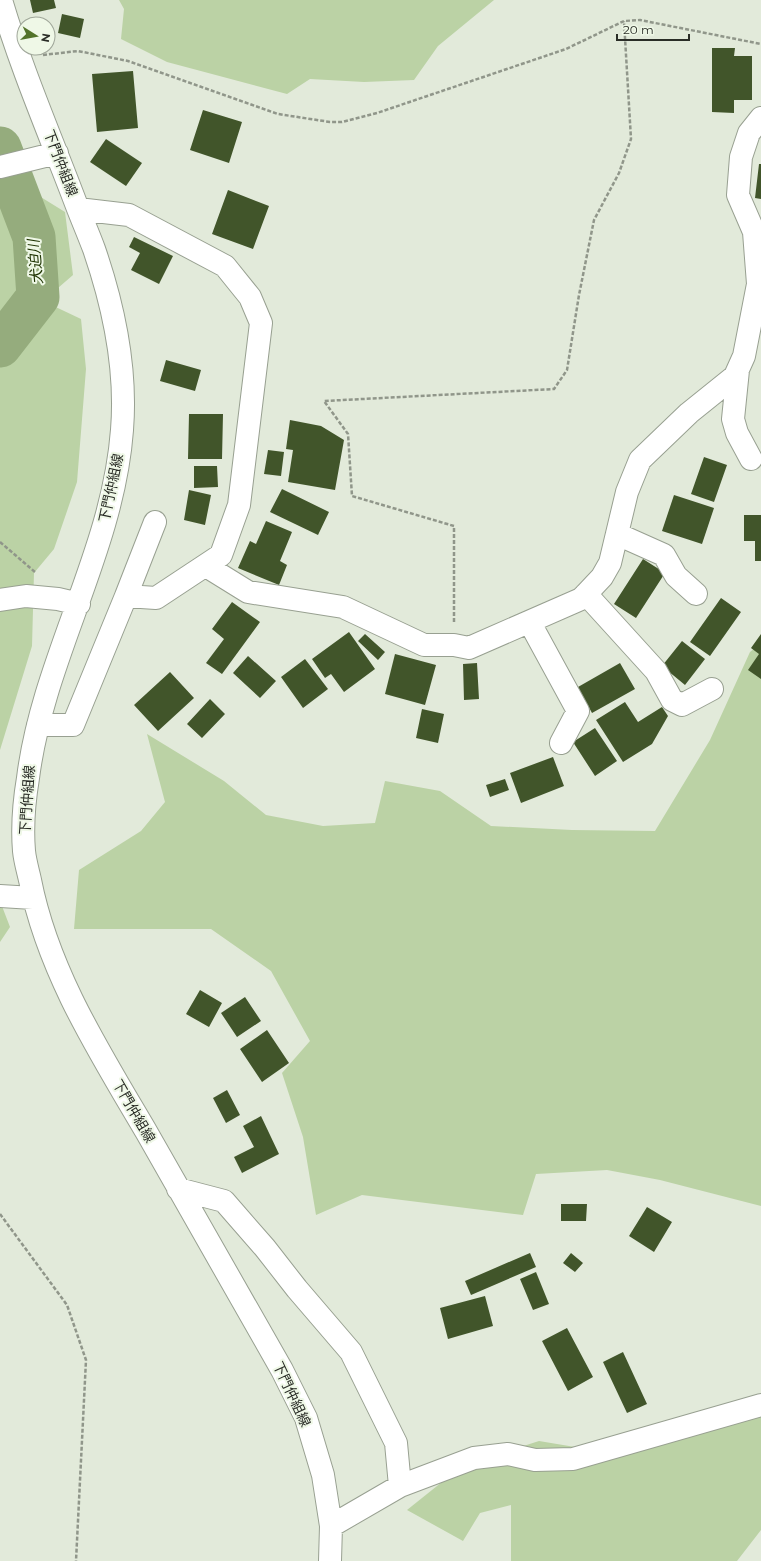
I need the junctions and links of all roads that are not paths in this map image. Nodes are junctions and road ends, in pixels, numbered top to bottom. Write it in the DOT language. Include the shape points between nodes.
graph roads {
  1 [pos="1,0"];
  2 [pos="761,118"];
  3 [pos="57,153"];
  4 [pos="0,167"];
  5 [pos="78,209"];
  6 [pos="758,232"];
  7 [pos="738,370"];
  8 [pos="751,459"];
  9 [pos="155,522"];
  10 [pos="617,534"];
  11 [pos="206,566"];
  12 [pos="586,594"];
  13 [pos="696,594"];
  14 [pos="126,596"];
  15 [pos="0,600"];
  16 [pos="79,604"];
  17 [pos="530,623"];
  18 [pos="712,689"];
  19 [pos="38,725"];
  20 [pos="561,744"];
  21 [pos="0,896"];
  22 [pos="34,898"];
  23 [pos="178,1188"];
  24 [pos="761,1405"];
  25 [pos="400,1486"];
  26 [pos="331,1526"];
  27 [pos="330,1561"];
  1 -- 3 [label="street, 下門仲組線"];
  2 -- 6 [label="street" via="749,133 741,157 738,196"];
  3 -- 4 [label="street"];
  3 -- 5 [label="street, 下門仲組線"];
  5 -- 11 [label="street" via="129,215 225,266 250,298 261,323 239,505 221,555"];
  5 -- 16 [label="street, 下門仲組線" via="94,248 110,301 119,338 122,388 122,429 118,465 106,519"];
  6 -- 7 [label="street" via="758,284 744,356"];
  7 -- 8 [label="street" via="733,419 737,433"];
  7 -- 10 [label="street" via="640,460 627,492"];
  9 -- 14 [label="street"];
  10 -- 12 [label="street" via="610,563 602,577"];
  10 -- 13 [label="street" via="664,555 676,576"];
  11 -- 14 [label="street" via="156,598"];
  11 -- 17 [label="street" via="248,592 343,607 424,645 470,648"];
  12 -- 17 [label="street" via="581,599"];
  12 -- 18 [label="street" via="656,671 672,700 682,706"];
  14 -- 19 [label="street" via="73,725"];
  15 -- 16 [label="street" via="26,596"];
  16 -- 19 [label="street, 下門仲組線" via="45,696"];
  17 -- 20 [label="street" via="578,711"];
  19 -- 22 [label="street, 下門仲組線" via="24,806 24,851"];
  21 -- 22 [label="street"];
  22 -- 23 [label="street, 下門仲組線" via="46,941 79,1016"];
  23 -- 25 [label="street" via="224,1202 351,1352 396,1443"];
  23 -- 26 [label="street, 下門仲組線" via="282,1370 306,1418 323,1475"];
  24 -- 25 [label="street" via="573,1459 535,1460 508,1454 474,1458"];
  25 -- 26 [label="street"];
  26 -- 27 [label="street, 下門仲組線"];
}
